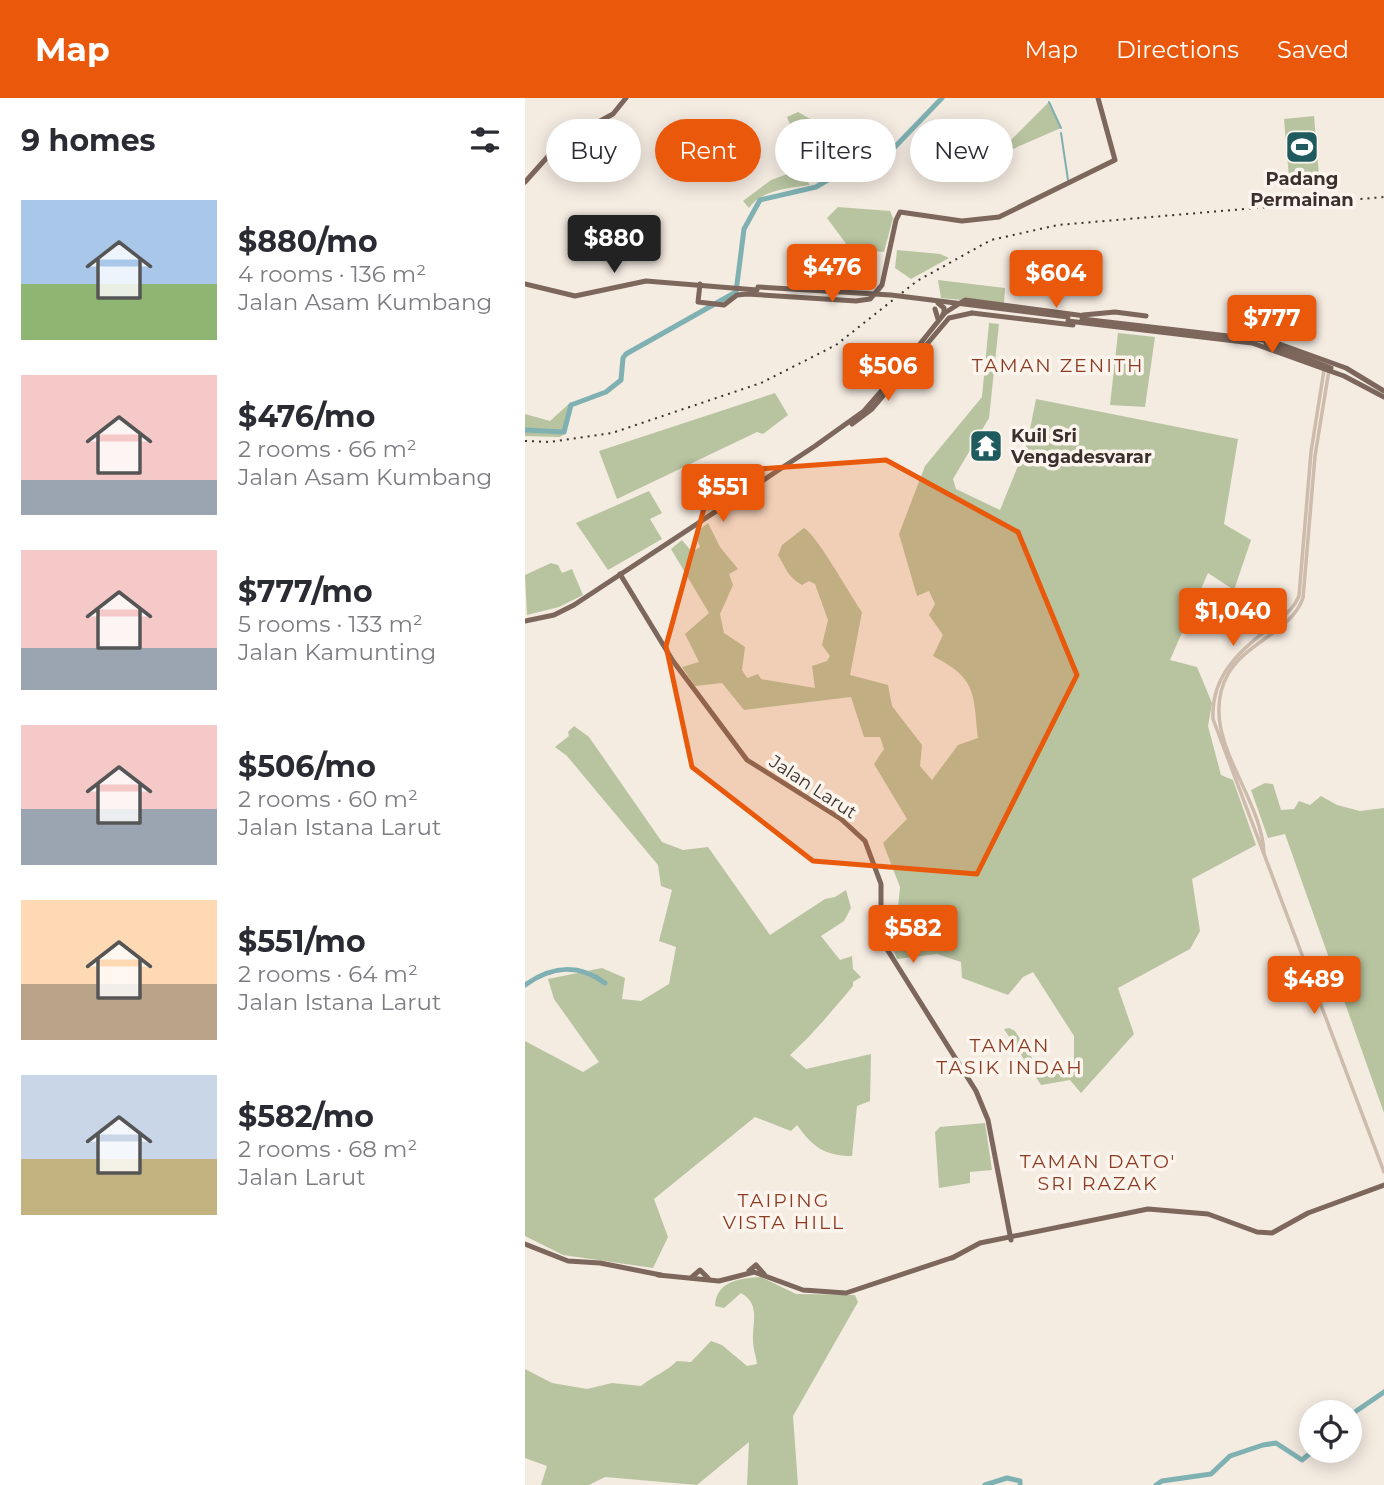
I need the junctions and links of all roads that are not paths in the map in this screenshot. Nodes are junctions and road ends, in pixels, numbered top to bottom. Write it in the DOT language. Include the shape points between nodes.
graph roads {
  1 [pos="626,98"];
  2 [pos="1098,98"];
  3 [pos="525,182"];
  4 [pos="525,284"];
  5 [pos="700,284"];
  6 [pos="906,298"];
  7 [pos="957,303"];
  8 [pos="937,306"];
  9 [pos="947,311"];
  10 [pos="972,313"];
  11 [pos="1079,315"];
  12 [pos="1146,316"];
  13 [pos="950,318"];
  14 [pos="938,319"];
  15 [pos="1068,319"];
  16 [pos="1130,324"];
  17 [pos="1101,326"];
  18 [pos="1253,339"];
  19 [pos="1327,369"];
  20 [pos="1377,387"];
  21 [pos="1384,391"];
  22 [pos="1384,397"];
  23 [pos="870,403"];
  24 [pos="815,446"];
  25 [pos="620,574"];
  26 [pos="525,621"];
  27 [pos="1384,1172"];
  28 [pos="1384,1185"];
  29 [pos="1011,1239"];
  30 [pos="525,1244"];
  31 [pos="668,1277"];
  32 [pos="703,1279"];
  1 -- 3 [label="main road" via="613,114 560,143"];
  2 -- 5 [label="main road" via="1116,158 999,217 962,221 900,212 876,296 863,301 747,294 721,305 698,302"];
  4 -- 5 [label="main road" via="578,296 646,281"];
  5 -- 6 [label="main road, bridge"];
  6 -- 8 [label="main road, bridge"];
  6 -- 15 [label="main road, bridge"];
  7 -- 9 [label="main road"];
  7 -- 10 [label="main road" via="958,309"];
  7 -- 11 [label="main road" via="968,300"];
  8 -- 14 [label="main road"];
  8 -- 15 [label="main road, bridge"];
  8 -- 23 [label="main road, bridge" via="944,314"];
  9 -- 10 [label="main road"];
  9 -- 13 [label="main road"];
  9 -- 14 [label="main road"];
  10 -- 13 [label="main road"];
  10 -- 17 [label="main road"];
  11 -- 12 [label="main road" via="1115,312"];
  11 -- 16 [label="main road"];
  13 -- 24 [label="main road" via="872,409"];
  14 -- 23 [label="main road"];
  15 -- 16 [label="main road"];
  15 -- 17 [label="main road"];
  16 -- 18 [label="main road"];
  17 -- 19 [label="main road" via="1252,343"];
  18 -- 19 [label="main road"];
  18 -- 20 [label="main road" via="1279,343 1346,368"];
  19 -- 20 [label="main road"];
  19 -- 22 [label="main road"];
  19 -- 27 [label="street" via="1312,440 1301,597 1290,617 1234,664 1219,696 1218,718 1263,853"];
  20 -- 21 [label="main road"];
  23 -- 24 [label="main road"];
  24 -- 25 [label="main road"];
  25 -- 26 [label="main road" via="563,611"];
  25 -- 29 [label="main road, Jalan Larut" via="673,661 747,760 847,823 869,847 883,893 881,936 885,946 969,1076 985,1110"];
  28 -- 29 [label="main road" via="1308,1213 1272,1233 1208,1214 1148,1209"];
  29 -- 32 [label="main road" via="971,1247 952,1258 846,1293 803,1290 748,1272 723,1280"];
  30 -- 31 [label="main road" via="568,1261"];
  31 -- 32 [label="main road"];
  31 -- 32 [label="main road" via="692,1277 700,1270"];
}
